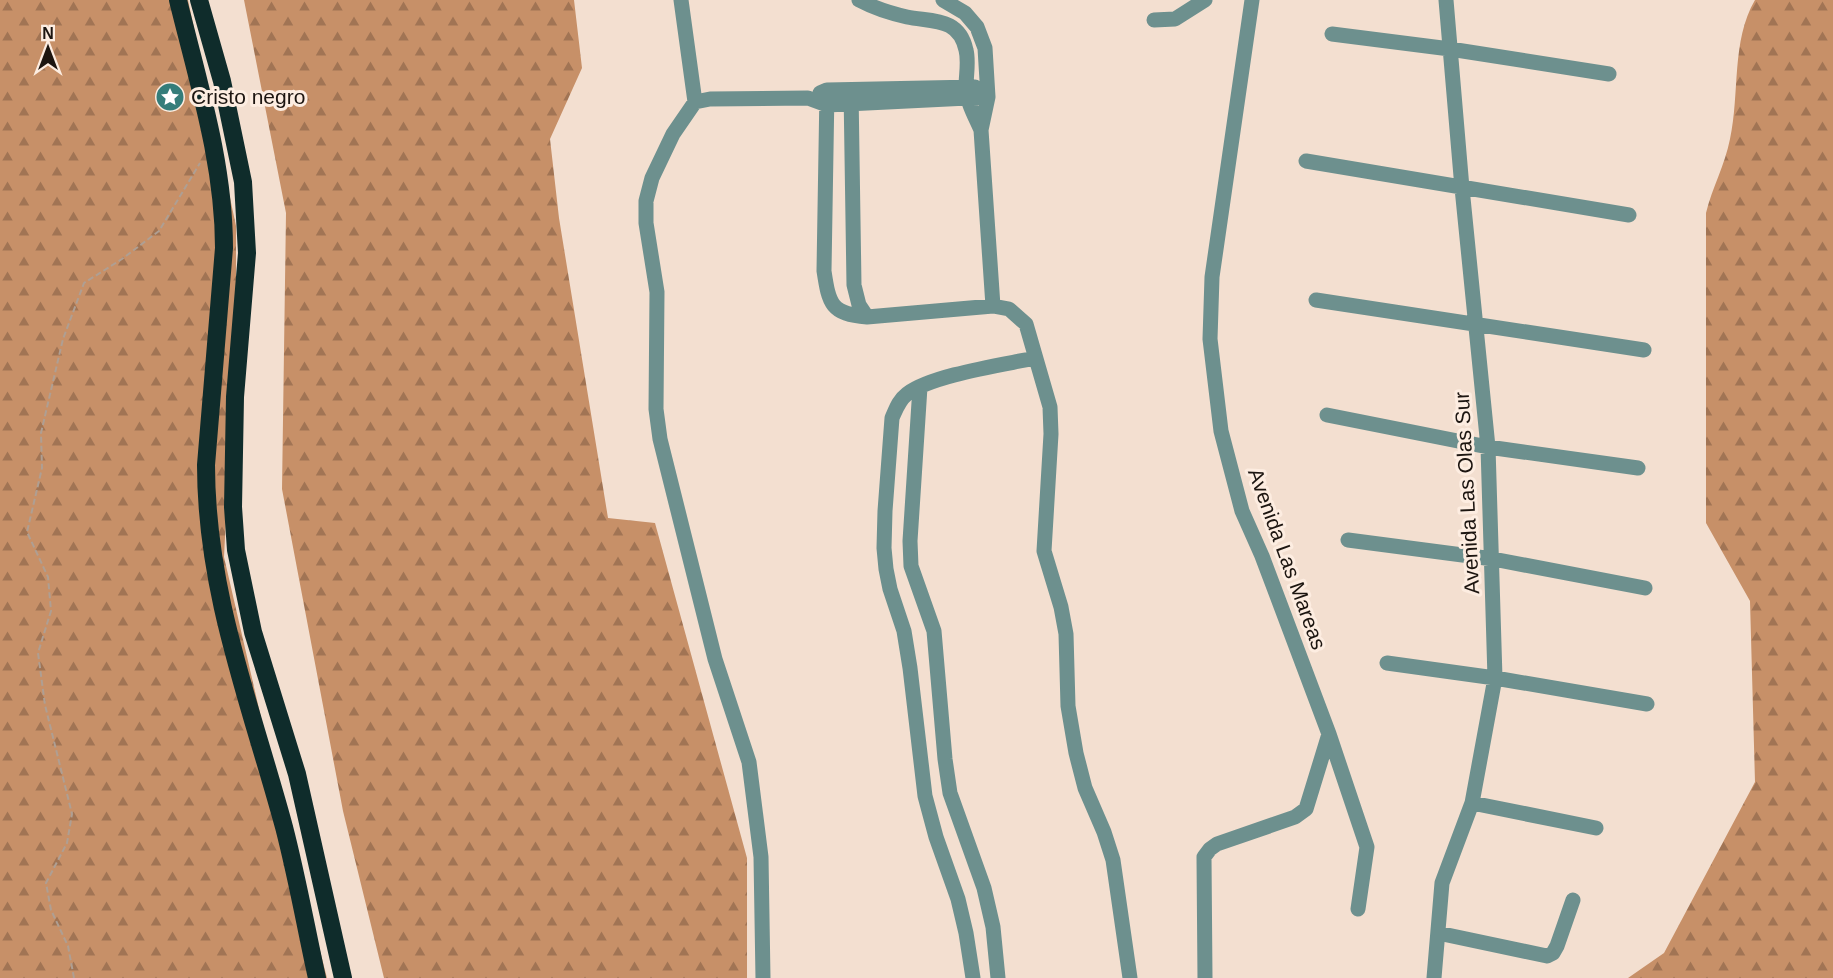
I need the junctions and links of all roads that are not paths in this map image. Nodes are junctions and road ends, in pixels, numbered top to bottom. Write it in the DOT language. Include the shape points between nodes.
graph roads {
  1 [pos="178,0"];
  2 [pos="199,0"];
  3 [pos="681,0"];
  4 [pos="859,0"];
  5 [pos="943,0"];
  6 [pos="1205,0"];
  7 [pos="1252,0"];
  8 [pos="1446,0"];
  9 [pos="1154,20"];
  10 [pos="1332,34"];
  11 [pos="1450,49"];
  12 [pos="1609,74"];
  13 [pos="987,92"];
  14 [pos="967,93"];
  15 [pos="851,97"];
  16 [pos="827,98"];
  17 [pos="695,102"];
  18 [pos="981,130"];
  19 [pos="1306,161"];
  20 [pos="1462,188"];
  21 [pos="1629,215"];
  22 [pos="1316,300"];
  23 [pos="993,306"];
  24 [pos="867,317"];
  25 [pos="1477,324"];
  26 [pos="1644,350"];
  27 [pos="1035,358"];
  28 [pos="920,387"];
  29 [pos="1327,415"];
  30 [pos="1488,447"];
  31 [pos="1638,468"];
  32 [pos="1348,540"];
  33 [pos="1493,559"];
  34 [pos="1645,588"];
  35 [pos="1387,663"];
  36 [pos="1495,678"];
  37 [pos="1647,704"];
  38 [pos="1329,734"];
  39 [pos="950,793"];
  40 [pos="925,796"];
  41 [pos="1472,803"];
  42 [pos="1596,828"];
  43 [pos="1573,900"];
  44 [pos="1358,909"];
  45 [pos="1438,933"];
  46 [pos="317,978"];
  47 [pos="343,978"];
  48 [pos="763,978"];
  49 [pos="973,978"];
  50 [pos="998,978"];
  51 [pos="1130,978"];
  52 [pos="1205,978"];
  53 [pos="1434,978"];
  1 -- 46 [label="highway" via="214,144 223,204 224,248 206,465 211,550 227,633 284,828"];
  2 -- 47 [label="highway" via="222,81 243,182 247,253 235,397 236,550 253,632 297,774"];
  3 -- 17 [label="street"];
  4 -- 14 [label="street" via="879,10 951,26 962,36 967,51"];
  5 -- 13 [label="street" via="965,13 976,27 985,48"];
  6 -- 9 [label="street" via="1175,19"];
  7 -- 38 [label="street, Avenida Las Mareas" via="1212,277 1210,339 1221,431 1242,511"];
  8 -- 11 [label="street, Avenida Las Olas Sur"];
  10 -- 11 [label="street"];
  11 -- 12 [label="street"];
  11 -- 20 [label="street, Avenida Las Olas Sur"];
  13 -- 14 [label="street"];
  13 -- 18 [label="street"];
  14 -- 15 [label="street"];
  14 -- 18 [label="street"];
  15 -- 16 [label="street"];
  15 -- 24 [label="street" via="854,285"];
  16 -- 17 [label="street"];
  16 -- 24 [label="street" via="824,271 828,295 834,307 849,315"];
  17 -- 48 [label="street" via="673,134 652,178 646,201 657,292 656,409 715,659 749,762 761,857"];
  18 -- 23 [label="street"];
  19 -- 20 [label="street"];
  20 -- 21 [label="street"];
  20 -- 25 [label="street, Avenida Las Olas Sur"];
  22 -- 25 [label="street"];
  23 -- 24 [label="street"];
  23 -- 27 [label="street" via="1009,309 1026,324"];
  25 -- 26 [label="street"];
  25 -- 30 [label="street, Avenida Las Olas Sur"];
  27 -- 28 [label="street"];
  27 -- 51 [label="street" via="1050,407 1044,551 1066,634 1068,706 1076,753 1113,860"];
  28 -- 39 [label="street" via="911,566 934,631"];
  28 -- 40 [label="street" via="902,399 892,418 884,548 890,589 904,631"];
  29 -- 30 [label="street"];
  30 -- 31 [label="street"];
  30 -- 33 [label="street, Avenida Las Olas Sur"];
  32 -- 33 [label="street"];
  33 -- 34 [label="street"];
  33 -- 36 [label="street, Avenida Las Olas Sur"];
  35 -- 36 [label="street"];
  36 -- 37 [label="street"];
  36 -- 41 [label="street, Avenida Las Olas Sur"];
  38 -- 44 [label="street, Avenida Las Mareas" via="1367,847"];
  38 -- 52 [label="street" via="1306,809 1295,817 1217,844 1204,857"];
  39 -- 40 [label="street"];
  39 -- 50 [label="street" via="984,888"];
  40 -- 49 [label="street" via="958,899"];
  41 -- 42 [label="street"];
  41 -- 45 [label="street, Avenida Las Olas Sur" via="1442,883"];
  43 -- 45 [label="street" via="1557,946 1547,956"];
  45 -- 53 [label="street, Avenida Las Olas Sur"];
}
